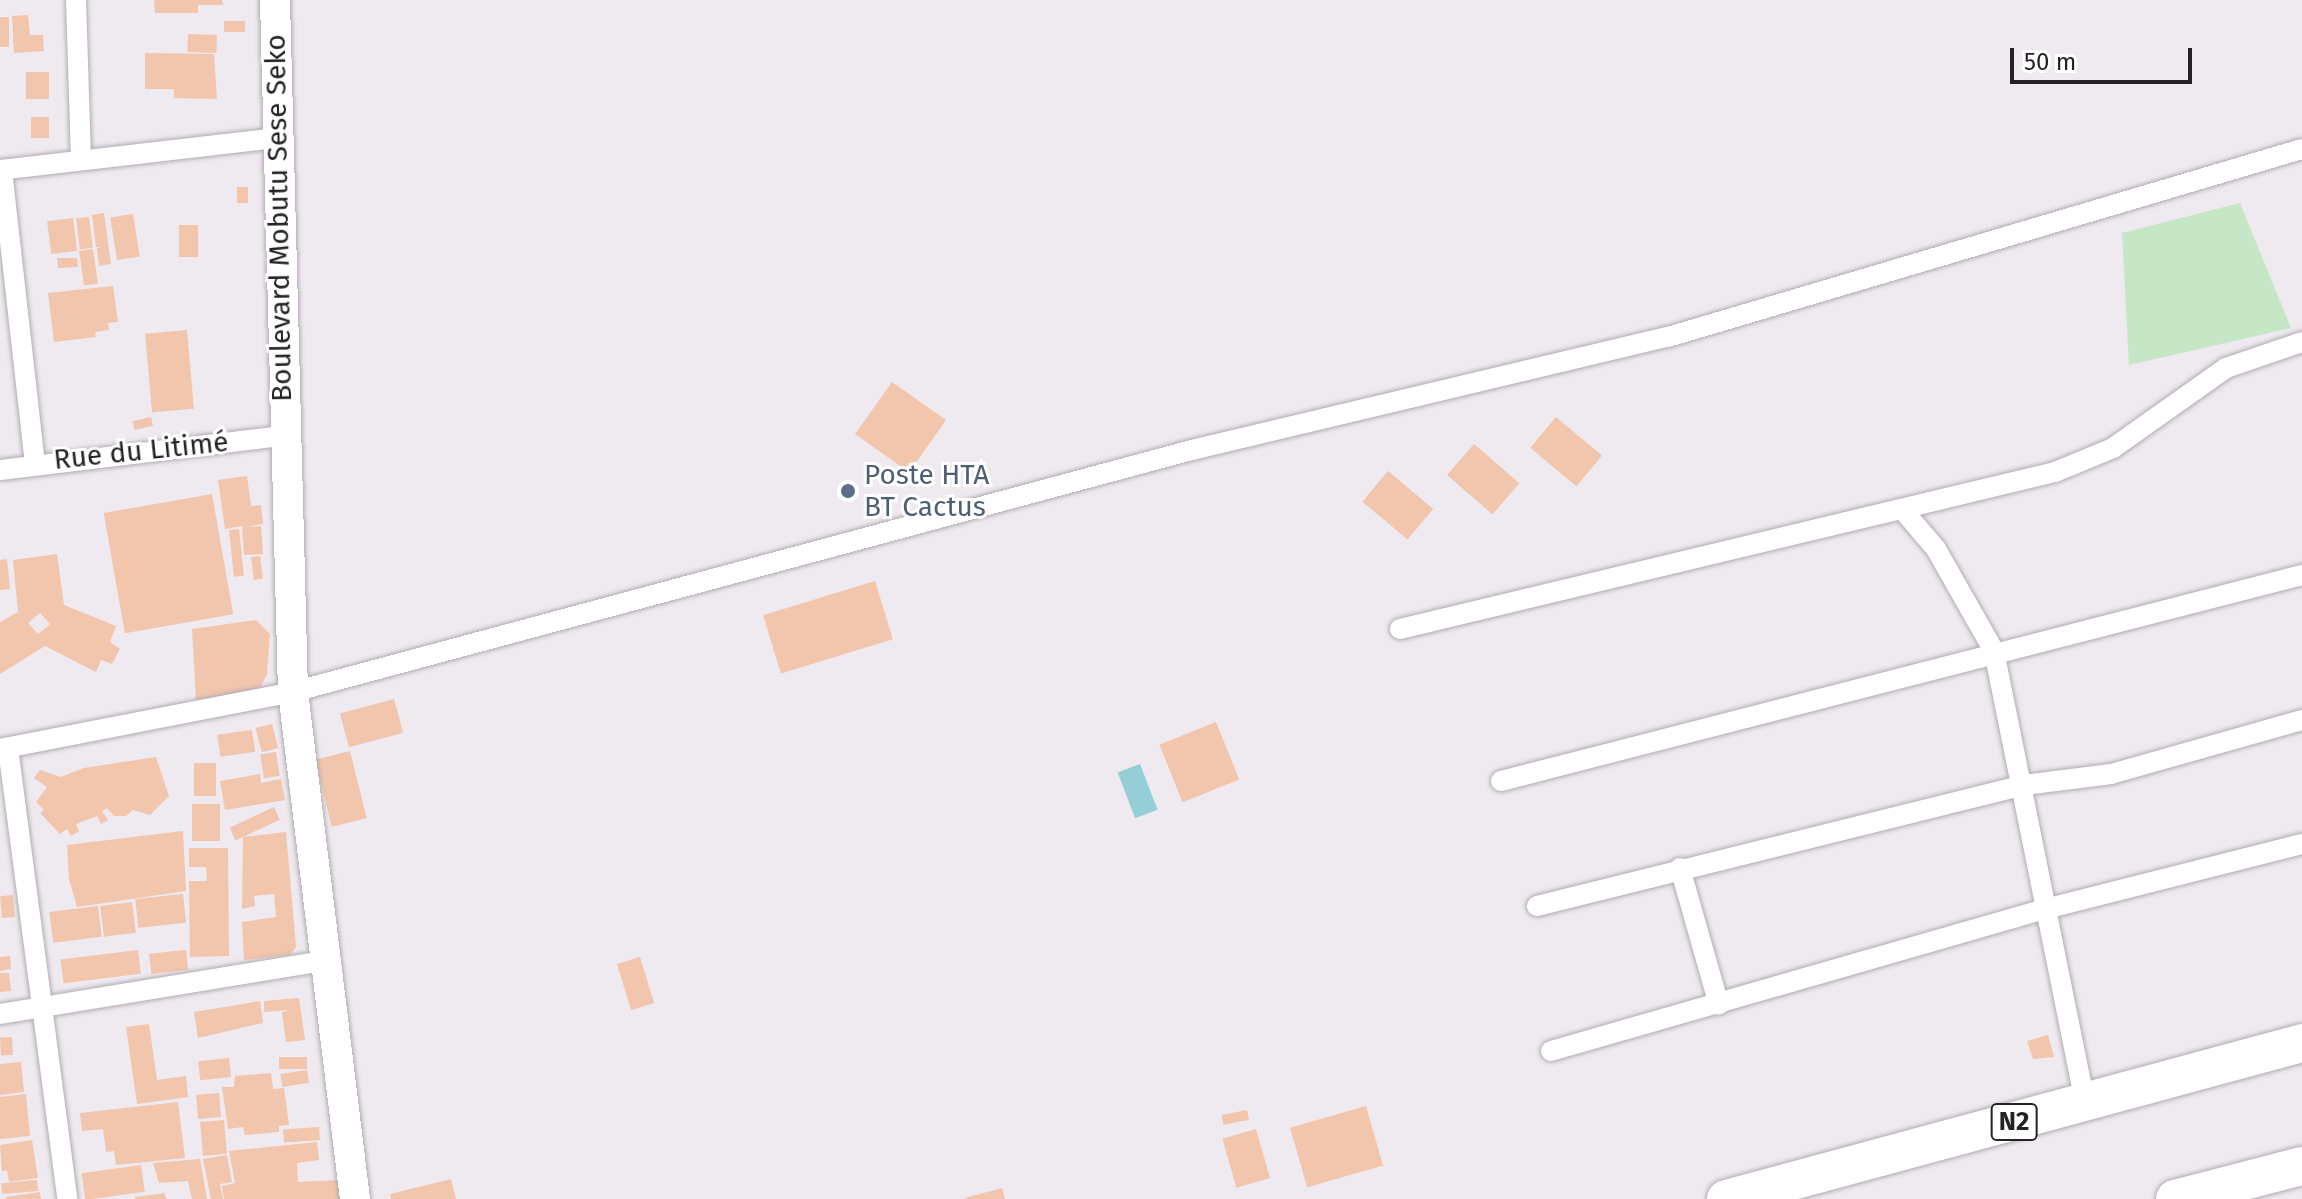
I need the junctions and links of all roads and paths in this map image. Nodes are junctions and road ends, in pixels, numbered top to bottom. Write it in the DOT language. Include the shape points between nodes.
graph roads {
  1 [pos="76,0"];
  2 [pos="275,0"];
  3 [pos="276,138"];
  4 [pos="2302,149"];
  5 [pos="81,159"];
  6 [pos="1,170"];
  7 [pos="2302,342"];
  8 [pos="283,436"];
  9 [pos="35,462"];
  10 [pos="0,470"];
  11 [pos="1902,509"];
  12 [pos="2302,575"];
  13 [pos="1400,629"];
  14 [pos="1994,651"];
  15 [pos="293,692"];
  16 [pos="2302,720"];
  17 [pos="4,749"];
  18 [pos="1501,781"];
  19 [pos="2024,785"];
  20 [pos="2302,844"];
  21 [pos="1680,868"];
  22 [pos="1537,906"];
  23 [pos="2045,909"];
  24 [pos="325,961"];
  25 [pos="1719,1005"];
  26 [pos="42,1008"];
  27 [pos="0,1014"];
  28 [pos="2302,1043"];
  29 [pos="1551,1051"];
  30 [pos="2085,1103"];
  31 [pos="2302,1166"];
  32 [pos="67,1199"];
  33 [pos="355,1199"];
  34 [pos="1726,1199"];
  35 [pos="2175,1199"];
  1 -- 5 [label="street"];
  2 -- 3 [label="street, Boulevard Mobutu Sese Seko"];
  3 -- 5 [label="street"];
  3 -- 8 [label="street, Boulevard Mobutu Sese Seko"];
  4 -- 15 [label="street" via="1668,337 1192,450"];
  5 -- 6 [label="street"];
  6 -- 9 [label="street"];
  7 -- 11 [label="street" via="2226,368 2113,448 2055,472"];
  8 -- 9 [label="street, Rue du Litimé"];
  8 -- 15 [label="street, Boulevard Mobutu Sese Seko"];
  9 -- 10 [label="street, Rue du Litimé"];
  11 -- 13 [label="street"];
  11 -- 14 [label="street" via="1936,549"];
  12 -- 14 [label="street"];
  14 -- 18 [label="street"];
  14 -- 19 [label="street"];
  15 -- 17 [label="street"];
  15 -- 24 [label="street, Boulevard Mobutu Sese Seko"];
  16 -- 19 [label="street" via="2111,774"];
  17 -- 26 [label="street"];
  19 -- 21 [label="street"];
  19 -- 23 [label="street"];
  20 -- 23 [label="street"];
  21 -- 22 [label="street"];
  21 -- 25 [label="street"];
  23 -- 25 [label="street"];
  23 -- 30 [label="street"];
  24 -- 26 [label="street"];
  24 -- 33 [label="street, Boulevard Mobutu Sese Seko"];
  25 -- 29 [label="street"];
  26 -- 27 [label="street"];
  26 -- 32 [label="street"];
  28 -- 30 [label="highway, N2"];
  30 -- 34 [label="highway, N2"];
  31 -- 35 [label="highway"];
}
